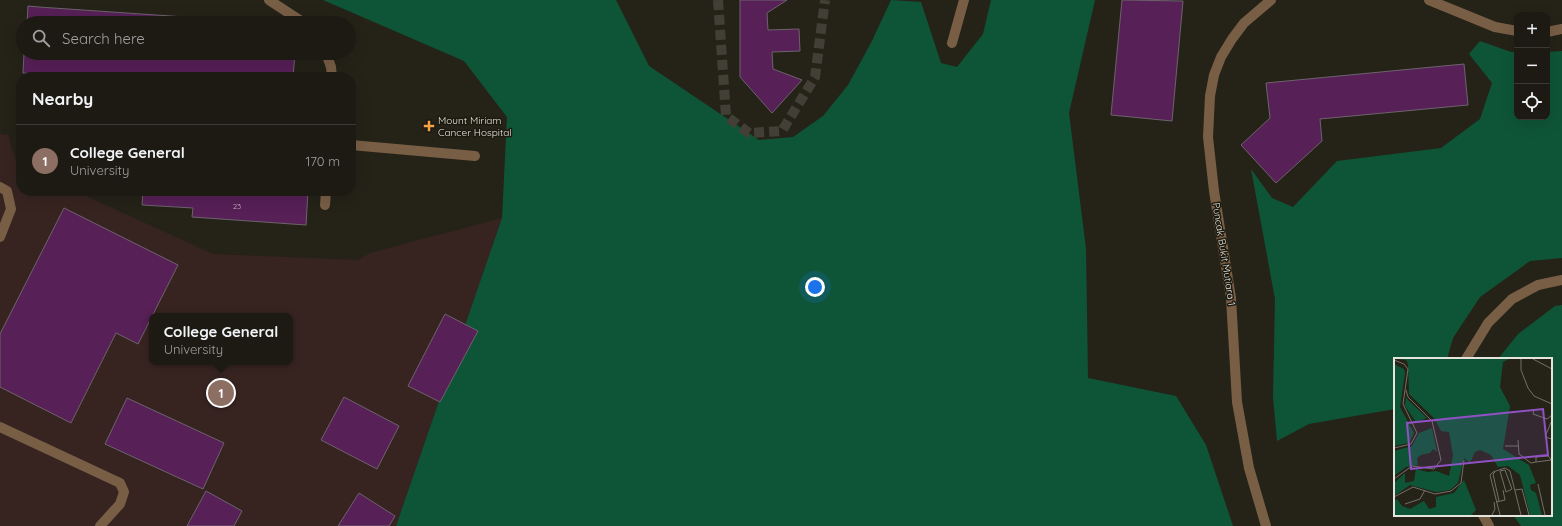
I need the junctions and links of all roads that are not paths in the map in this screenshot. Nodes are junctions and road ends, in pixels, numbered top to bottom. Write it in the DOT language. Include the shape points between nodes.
graph roads {
  1 [pos="270,0"];
  2 [pos="964,0"];
  3 [pos="1270,0"];
  4 [pos="1429,0"];
  5 [pos="294,16"];
  6 [pos="1562,29"];
  7 [pos="1514,30"];
  8 [pos="1550,31"];
  9 [pos="952,43"];
  10 [pos="329,60"];
  11 [pos="332,72"];
  12 [pos="356,145"];
  13 [pos="475,156"];
  14 [pos="0,187"];
  15 [pos="326,196"];
  16 [pos="325,205"];
  17 [pos="0,237"];
  18 [pos="1562,280"];
  19 [pos="1467,358"];
  20 [pos="0,428"];
  21 [pos="1484,516"];
  22 [pos="100,526"];
  23 [pos="1266,526"];
  24 [pos="1489,526"];
  1 -- 5 [label="street"];
  2 -- 9 [label="street"];
  3 -- 23 [label="street, Puncak Bukit Mutiara 1" via="1244,24 1221,57 1212,82 1208,137 1214,191 1232,298 1236,402 1249,468"];
  4 -- 7 [label="street" via="1495,27"];
  6 -- 8 [label="street"];
  10 -- 11 [label="street"];
  12 -- 13 [label="street"];
  14 -- 17 [label="street" via="7,191 11,209"];
  15 -- 16 [label="street"];
  18 -- 19 [label="street" via="1538,284 1512,300 1488,323"];
  20 -- 22 [label="street" via="120,483 124,492 120,504"];
  21 -- 24 [label="street"];
}
